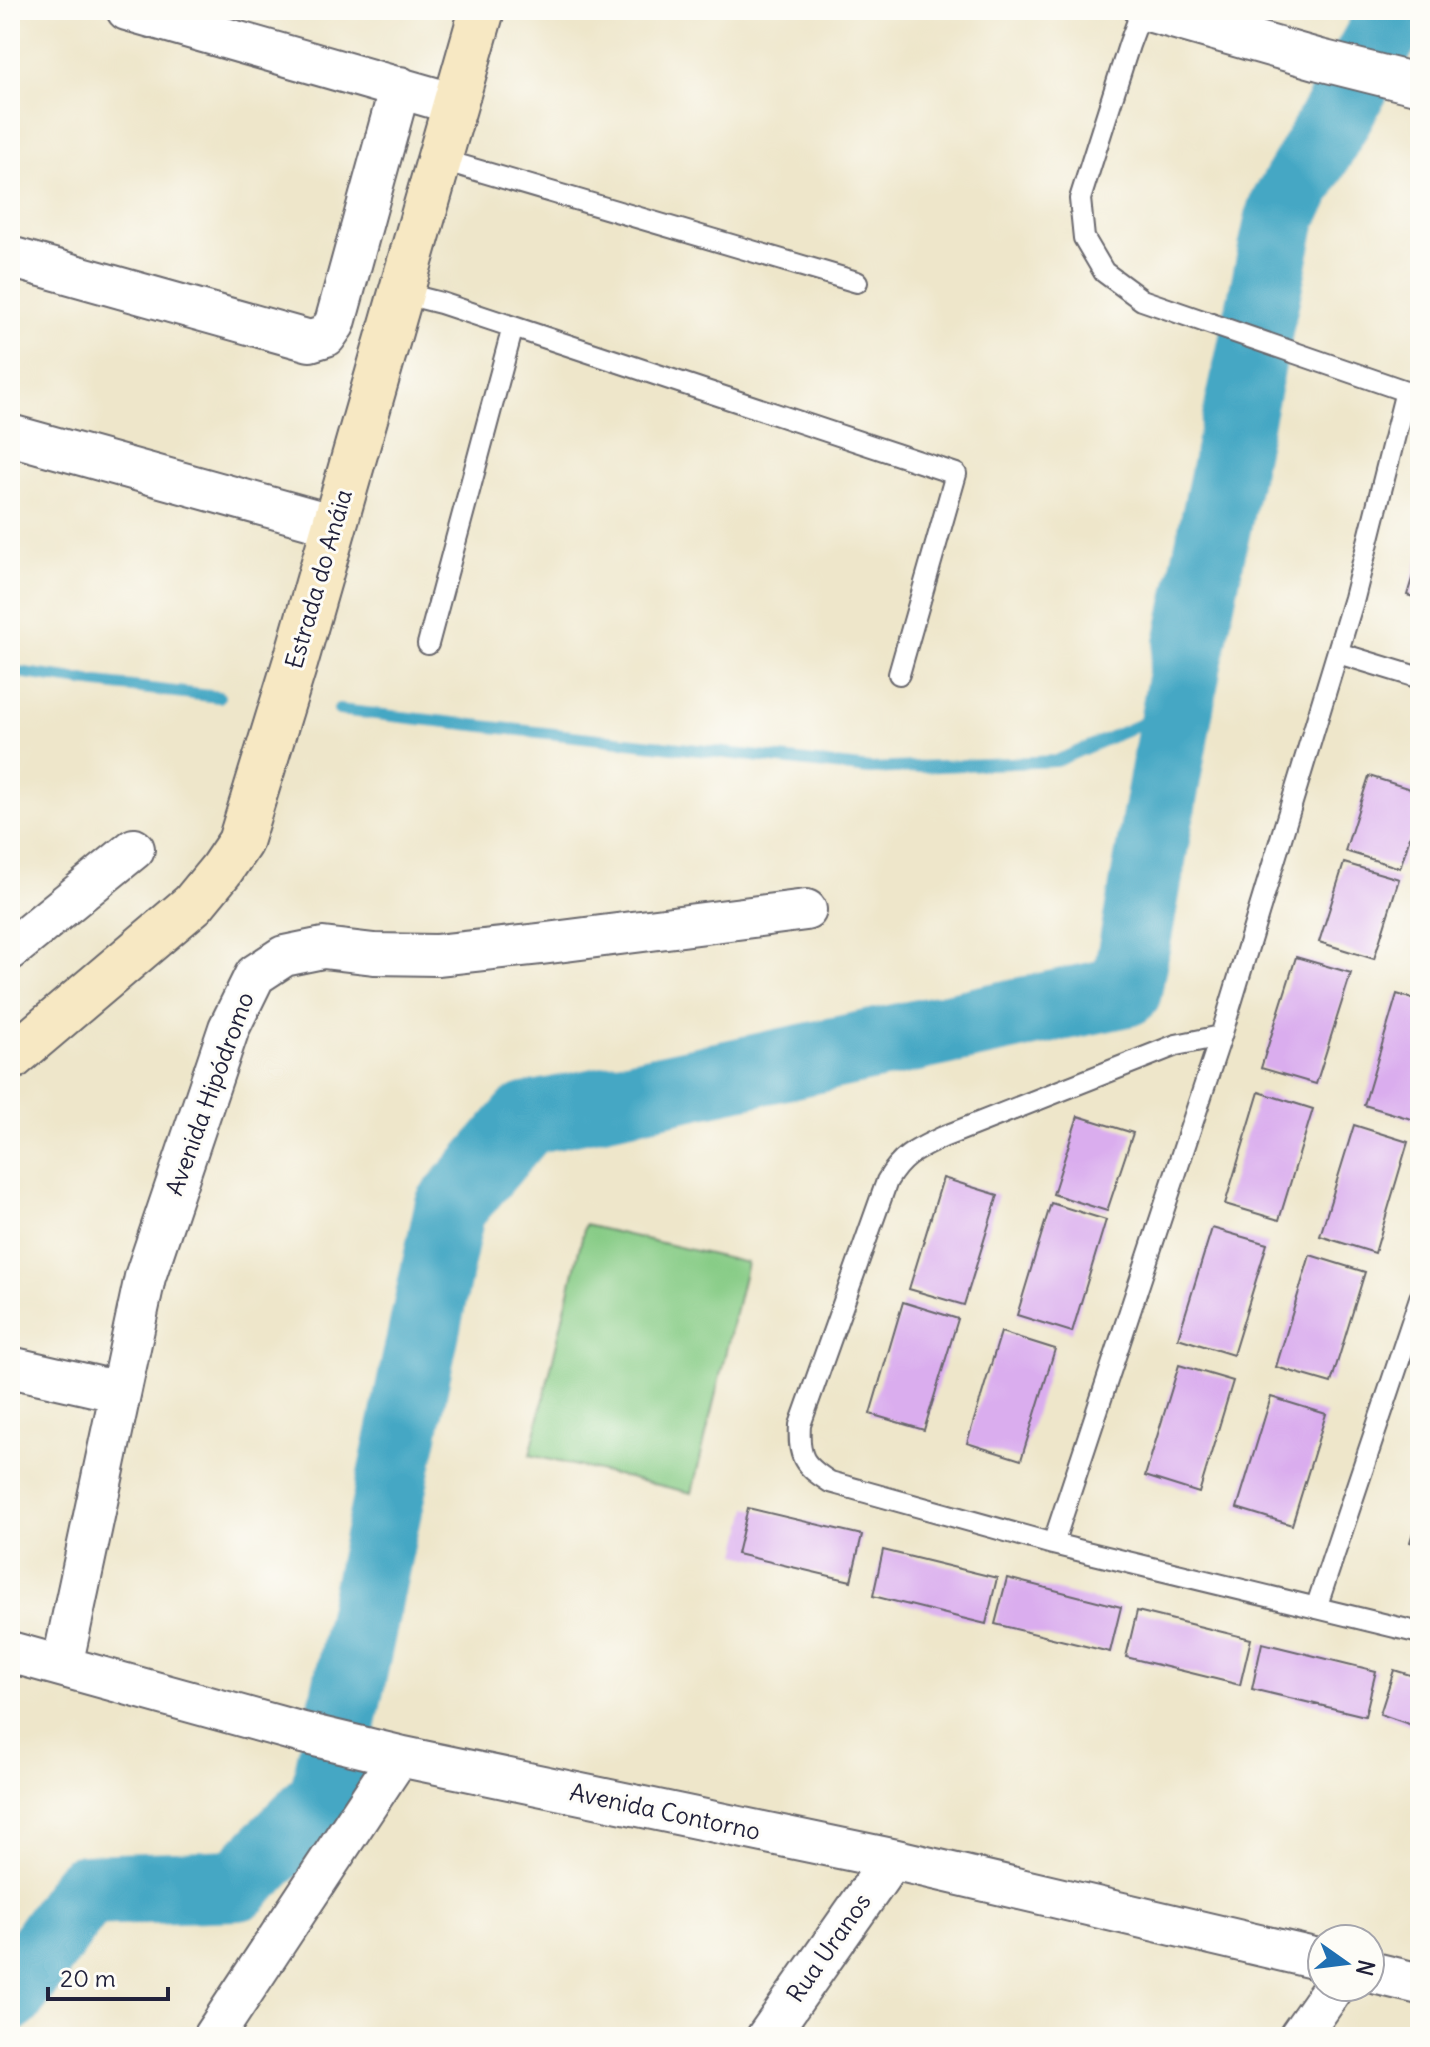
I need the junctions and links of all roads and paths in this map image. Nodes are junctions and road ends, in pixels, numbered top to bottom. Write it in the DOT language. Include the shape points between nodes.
graph roads {
  1 [pos="127,10"];
  2 [pos="482,10"];
  3 [pos="1143,10"];
  4 [pos="1420,85"];
  5 [pos="400,87"];
  6 [pos="455,104"];
  7 [pos="439,159"];
  8 [pos="10,257"];
  9 [pos="857,282"];
  10 [pos="401,293"];
  11 [pos="513,327"];
  12 [pos="1413,394"];
  13 [pos="10,435"];
  14 [pos="334,525"];
  15 [pos="428,644"];
  16 [pos="1338,653"];
  17 [pos="899,674"];
  18 [pos="1416,681"];
  19 [pos="134,849"];
  20 [pos="806,910"];
  21 [pos="10,950"];
  22 [pos="1221,1036"];
  23 [pos="10,1059"];
  24 [pos="1420,1298"];
  25 [pos="10,1367"];
  26 [pos="120,1392"];
  27 [pos="1053,1544"];
  28 [pos="1316,1608"];
  29 [pos="1420,1633"];
  30 [pos="10,1652"];
  31 [pos="62,1666"];
  32 [pos="392,1755"];
  33 [pos="892,1859"];
  34 [pos="1306,1956"];
  35 [pos="1386,1976"];
  36 [pos="1420,1984"];
  37 [pos="1323,2003"];
  38 [pos="213,2037"];
  39 [pos="767,2037"];
  40 [pos="1299,2037"];
  1 -- 5 [label="street"];
  2 -- 6 [label="street, Estrada do Anáia"];
  3 -- 4 [label="street"];
  3 -- 12 [label="lane" via="1080,199 1084,238 1104,272 1142,300"];
  5 -- 6 [label="street"];
  5 -- 8 [label="street" via="335,323 326,336 310,341"];
  6 -- 7 [label="street, Estrada do Anáia"];
  7 -- 9 [label="lane"];
  7 -- 10 [label="street, Estrada do Anáia"];
  10 -- 11 [label="lane"];
  10 -- 14 [label="street, Estrada do Anáia"];
  11 -- 15 [label="lane"];
  11 -- 17 [label="lane" via="956,474"];
  12 -- 16 [label="lane"];
  13 -- 14 [label="street"];
  14 -- 23 [label="street, Estrada do Anáia" via="240,842 193,904"];
  16 -- 18 [label="lane"];
  16 -- 22 [label="lane"];
  19 -- 21 [label="street"];
  20 -- 26 [label="street, Avenida Hipódromo" via="437,955 323,948 284,956 255,975 229,1028 145,1277"];
  22 -- 27 [label="lane"];
  22 -- 27 [label="lane" via="1176,1045 943,1137 896,1165 800,1425 799,1447 806,1462 830,1482"];
  24 -- 28 [label="lane"];
  25 -- 26 [label="street"];
  26 -- 31 [label="street, Avenida Hipódromo"];
  27 -- 28 [label="lane"];
  28 -- 29 [label="lane"];
  30 -- 31 [label="street, Avenida Contorno"];
  31 -- 32 [label="street, Avenida Contorno"];
  32 -- 33 [label="street, Avenida Contorno"];
  32 -- 38 [label="street"];
  33 -- 34 [label="street, Avenida Contorno"];
  33 -- 39 [label="street, Rua Uranos"];
  35 -- 36 [label="street"];
  37 -- 40 [label="street"];
}
